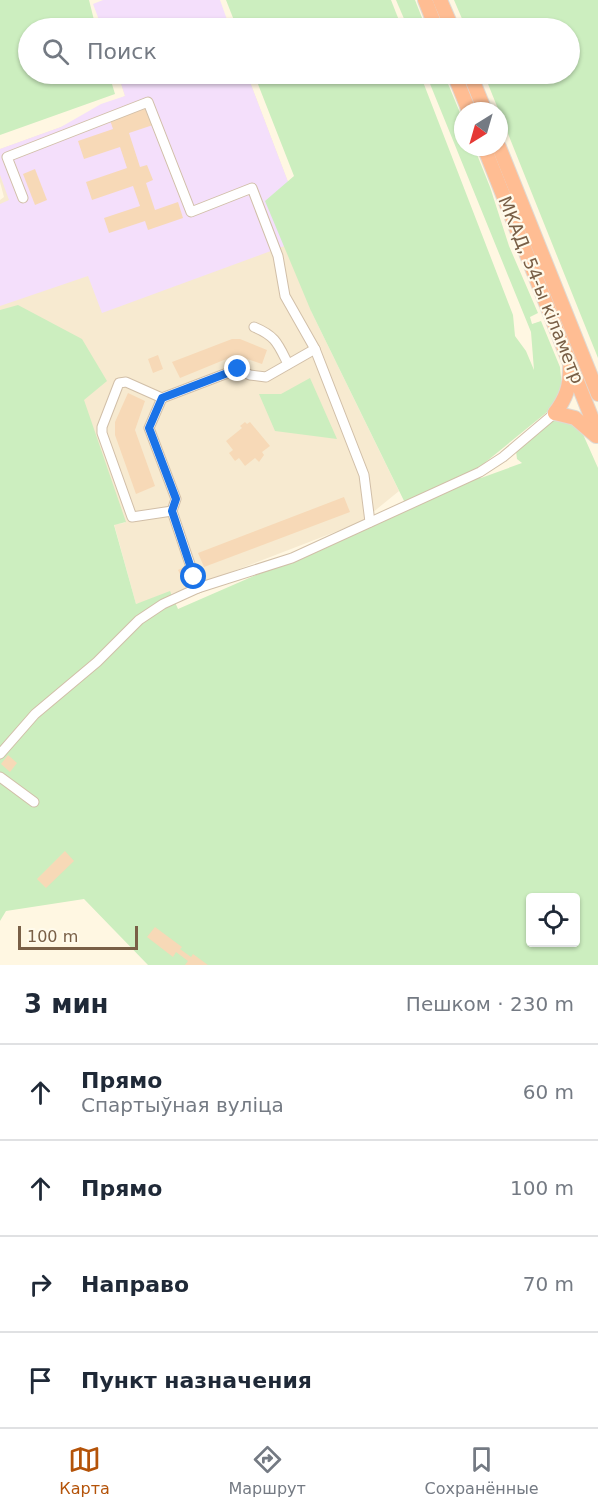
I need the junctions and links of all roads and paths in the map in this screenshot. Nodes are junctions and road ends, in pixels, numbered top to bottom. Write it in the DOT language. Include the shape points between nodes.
graph roads {
  1 [pos="425,0"];
  2 [pos="440,0"];
  3 [pos="432,18"];
  4 [pos="448,18"];
  5 [pos="458,84"];
  6 [pos="474,84"];
  7 [pos="466,102"];
  8 [pos="481,102"];
  9 [pos="488,156"];
  10 [pos="503,156"];
  11 [pos="23,198"];
  12 [pos="254,327"];
  13 [pos="315,349"];
  14 [pos="569,360"];
  15 [pos="288,364"];
  16 [pos="598,394"];
  17 [pos="162,398"];
  18 [pos="555,413"];
  19 [pos="598,436"];
  20 [pos="172,511"];
  21 [pos="370,522"];
  22 [pos="198,588"];
  23 [pos="0,754"];
  24 [pos="0,777"];
  25 [pos="34,802"];
  1 -- 3 [label="highway"];
  2 -- 4 [label="highway"];
  5 -- 7 [label="highway"];
  6 -- 8 [label="highway"];
  9 -- 14 [label="highway, МКАД, 54-ы кіламетр"];
  10 -- 16 [label="highway, МКАД, 54-ы кіламетр"];
  11 -- 13 [label="street" via="7,157 148,102 191,212 252,188 279,256 285,296"];
  12 -- 15 [label="street" via="269,333"];
  13 -- 15 [label="street"];
  13 -- 21 [label="street" via="364,475"];
  14 -- 18 [label="highway" via="568,390"];
  14 -- 19 [label="highway, МКАД, 54-ы кіламетр"];
  15 -- 17 [label="street" via="266,377 238,369"];
  17 -- 20 [label="street" via="149,428 176,499"];
  17 -- 20 [label="street" via="126,382 119,383 102,433 132,517"];
  18 -- 19 [label="highway" via="575,418"];
  18 -- 21 [label="street" via="480,472"];
  20 -- 22 [label="street"];
  21 -- 22 [label="street" via="292,558"];
  22 -- 23 [label="street" via="139,620 35,714"];
  24 -- 25 [label="street"];
}
